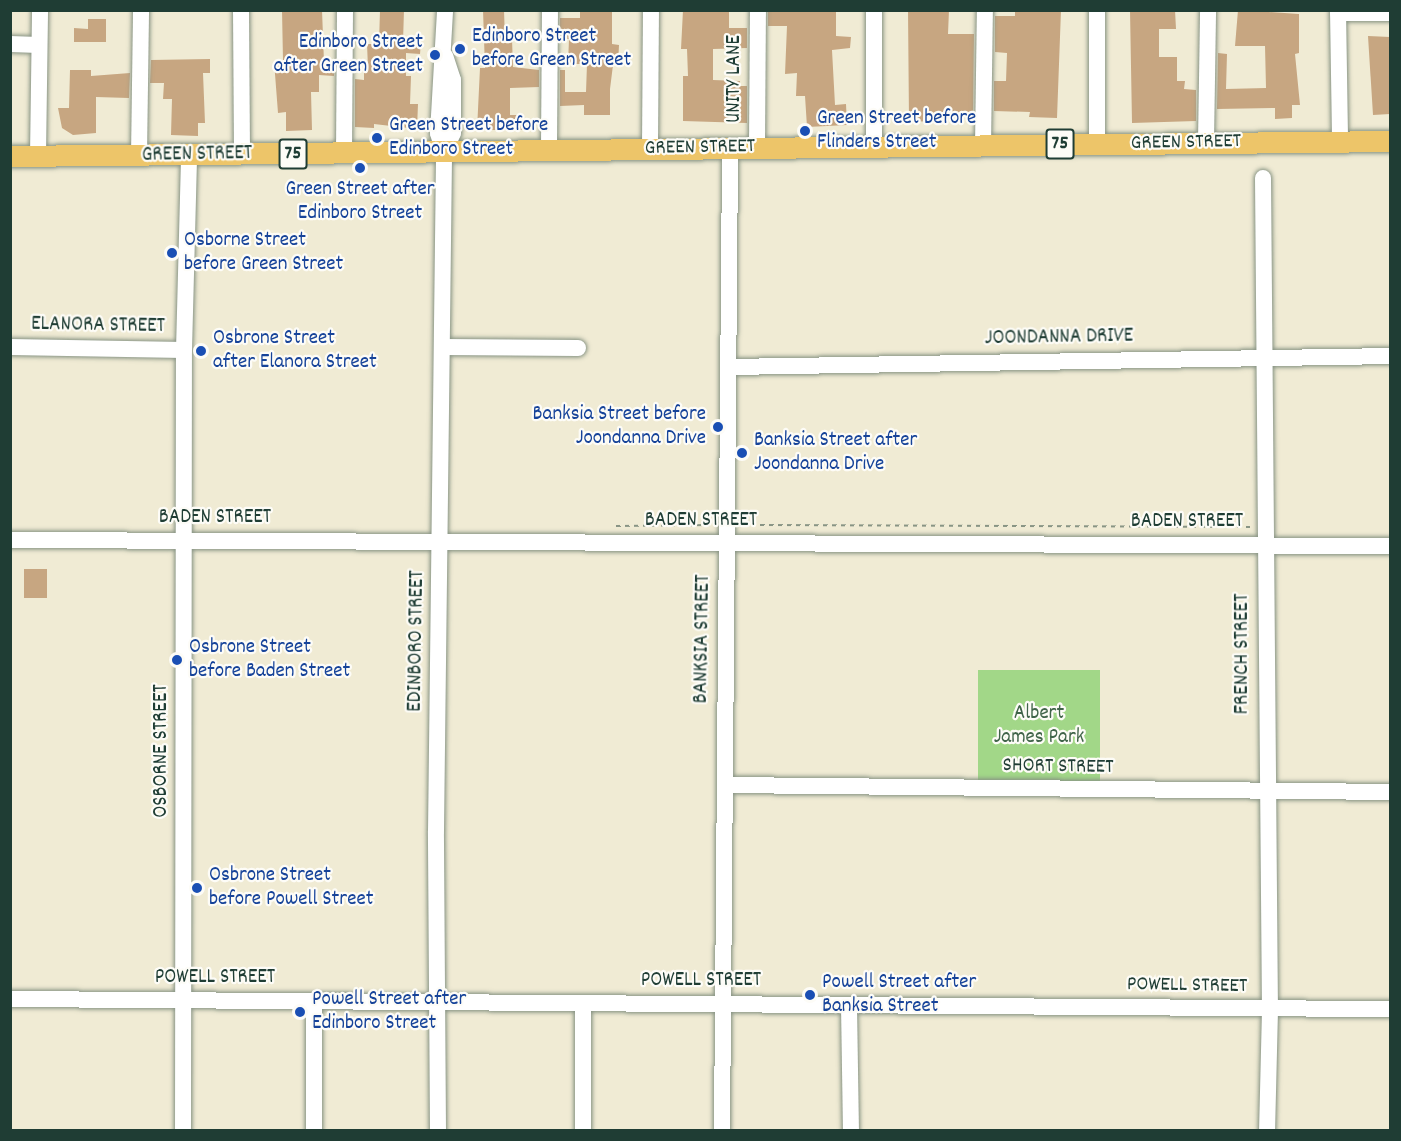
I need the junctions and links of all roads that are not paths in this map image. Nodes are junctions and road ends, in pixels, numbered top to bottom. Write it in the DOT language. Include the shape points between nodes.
graph roads {
  1 [pos="40,10"];
  2 [pos="141,10"];
  3 [pos="241,10"];
  4 [pos="345,10"];
  5 [pos="446,10"];
  6 [pos="550,10"];
  7 [pos="651,10"];
  8 [pos="758,10"];
  9 [pos="874,10"];
  10 [pos="985,10"];
  11 [pos="1097,10"];
  12 [pos="1208,10"];
  13 [pos="1338,12"];
  14 [pos="1390,13"];
  15 [pos="10,44"];
  16 [pos="39,45"];
  17 [pos="1390,141"];
  18 [pos="1206,142"];
  19 [pos="1340,142"];
  20 [pos="1097,144"];
  21 [pos="873,146"];
  22 [pos="984,146"];
  23 [pos="757,147"];
  24 [pos="650,148"];
  25 [pos="730,148"];
  26 [pos="549,149"];
  27 [pos="344,153"];
  28 [pos="444,153"];
  29 [pos="189,155"];
  30 [pos="242,155"];
  31 [pos="10,156"];
  32 [pos="38,156"];
  33 [pos="139,156"];
  34 [pos="1263,178"];
  35 [pos="10,347"];
  36 [pos="443,347"];
  37 [pos="578,348"];
  38 [pos="184,350"];
  39 [pos="1390,356"];
  40 [pos="1267,357"];
  41 [pos="729,367"];
  42 [pos="10,540"];
  43 [pos="186,541"];
  44 [pos="442,543"];
  45 [pos="728,544"];
  46 [pos="1265,545"];
  47 [pos="1390,546"];
  48 [pos="725,785"];
  49 [pos="1267,792"];
  50 [pos="1390,792"];
  51 [pos="10,999"];
  52 [pos="184,1001"];
  53 [pos="314,1001"];
  54 [pos="439,1002"];
  55 [pos="583,1003"];
  56 [pos="724,1003"];
  57 [pos="849,1005"];
  58 [pos="1390,1009"];
  59 [pos="1270,1010"];
  60 [pos="183,1131"];
  61 [pos="314,1131"];
  62 [pos="438,1131"];
  63 [pos="583,1131"];
  64 [pos="722,1131"];
  65 [pos="851,1131"];
  66 [pos="1267,1131"];
  1 -- 16 [label="street"];
  2 -- 33 [label="street"];
  3 -- 30 [label="street"];
  4 -- 27 [label="street"];
  5 -- 28 [label="street, EDINBORO STREET" via="445,55 453,80 453,133"];
  6 -- 26 [label="street"];
  7 -- 24 [label="street"];
  8 -- 23 [label="street, UNITY LANE"];
  9 -- 21 [label="street"];
  10 -- 22 [label="street"];
  11 -- 20 [label="street"];
  12 -- 18 [label="street"];
  13 -- 14 [label="street"];
  13 -- 19 [label="street"];
  15 -- 16 [label="street"];
  16 -- 32 [label="street"];
  17 -- 19 [label="main road, GREEN STREET / 75"];
  18 -- 19 [label="main road, GREEN STREET / 75"];
  18 -- 20 [label="main road, GREEN STREET / 75"];
  20 -- 22 [label="main road, GREEN STREET / 75"];
  21 -- 22 [label="main road, GREEN STREET / 75"];
  21 -- 23 [label="main road, GREEN STREET / 75"];
  23 -- 25 [label="main road, GREEN STREET / 75"];
  24 -- 25 [label="main road, GREEN STREET / 75"];
  24 -- 26 [label="main road, GREEN STREET / 75"];
  25 -- 41 [label="street, BANKSIA STREET"];
  26 -- 28 [label="main road, GREEN STREET / 75"];
  27 -- 28 [label="main road, GREEN STREET / 75"];
  27 -- 30 [label="main road, GREEN STREET / 75"];
  28 -- 36 [label="street, EDINBORO STREET"];
  29 -- 30 [label="main road, GREEN STREET / 75"];
  29 -- 33 [label="main road, GREEN STREET / 75"];
  29 -- 38 [label="street, OSBORNE STREET"];
  31 -- 32 [label="main road, GREEN STREET / 75"];
  32 -- 33 [label="main road, GREEN STREET / 75"];
  34 -- 40 [label="street, FRENCH STREET"];
  35 -- 38 [label="street, ELANORA STREET"];
  36 -- 37 [label="street"];
  36 -- 44 [label="street, EDINBORO STREET"];
  38 -- 43 [label="street, OSBORNE STREET"];
  39 -- 40 [label="street, JOONDANNA DRIVE"];
  40 -- 41 [label="street, JOONDANNA DRIVE"];
  40 -- 46 [label="street, FRENCH STREET"];
  41 -- 45 [label="street, BANKSIA STREET"];
  42 -- 43 [label="street, BADEN STREET"];
  43 -- 44 [label="street, BADEN STREET"];
  43 -- 52 [label="street, OSBORNE STREET"];
  44 -- 45 [label="street, BADEN STREET"];
  44 -- 54 [label="street, EDINBORO STREET" via="436,831"];
  45 -- 46 [label="street, BADEN STREET"];
  45 -- 48 [label="street, BANKSIA STREET" via="723,662"];
  46 -- 47 [label="street, BADEN STREET"];
  46 -- 49 [label="street, FRENCH STREET"];
  48 -- 49 [label="street, SHORT STREET"];
  48 -- 56 [label="street, BANKSIA STREET"];
  49 -- 50 [label="street, SHORT STREET"];
  49 -- 59 [label="street, FRENCH STREET"];
  51 -- 52 [label="street, POWELL STREET"];
  52 -- 53 [label="street, POWELL STREET"];
  52 -- 60 [label="street, OSBORNE STREET"];
  53 -- 54 [label="street, POWELL STREET"];
  53 -- 61 [label="street"];
  54 -- 55 [label="street, POWELL STREET"];
  54 -- 62 [label="street, EDINBORO STREET"];
  55 -- 56 [label="street, POWELL STREET"];
  55 -- 63 [label="street"];
  56 -- 57 [label="street, POWELL STREET"];
  56 -- 64 [label="street, BANKSIA STREET"];
  57 -- 59 [label="street, POWELL STREET"];
  57 -- 65 [label="street"];
  58 -- 59 [label="street, POWELL STREET"];
  59 -- 66 [label="street, FRENCH STREET"];
}
